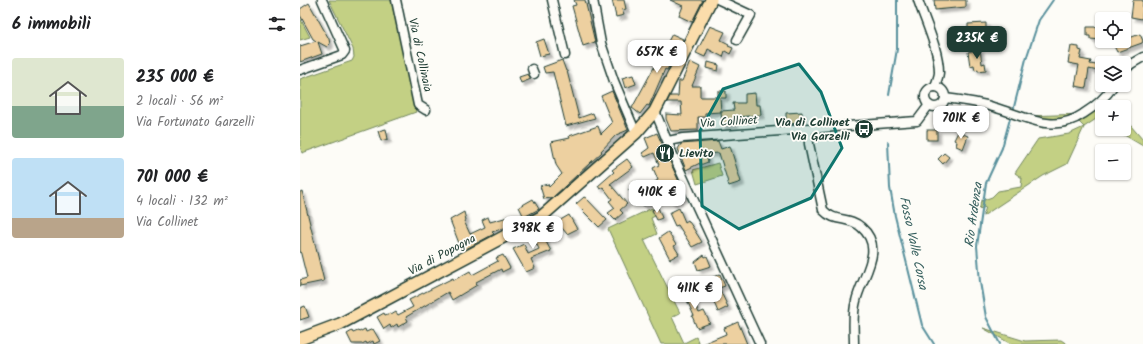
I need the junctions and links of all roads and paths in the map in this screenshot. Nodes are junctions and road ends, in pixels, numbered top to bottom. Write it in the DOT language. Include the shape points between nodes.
graph roads {
  1 [pos="322,0"];
  2 [pos="396,0"];
  3 [pos="552,0"];
  4 [pos="593,0"];
  5 [pos="711,0"];
  6 [pos="719,0"];
  7 [pos="918,0"];
  8 [pos="737,40"];
  9 [pos="564,57"];
  10 [pos="1143,57"];
  11 [pos="1131,64"];
  12 [pos="300,70"];
  13 [pos="935,87"];
  14 [pos="1108,92"];
  15 [pos="945,98"];
  16 [pos="929,105"];
  17 [pos="426,110"];
  18 [pos="655,111"];
  19 [pos="808,128"];
  20 [pos="636,133"];
  21 [pos="668,141"];
  22 [pos="300,339"];
  23 [pos="760,344"];
  24 [pos="854,344"];
  1 -- 12 [label="street" via="345,51 342,56"];
  2 -- 17 [label="street, Via di Collinaia" via="418,105"];
  3 -- 9 [label="street"];
  4 -- 20 [label="street" via="601,43"];
  5 -- 18 [label="main road, Via di Popogna"];
  6 -- 8 [label="street" via="751,15"];
  7 -- 13 [label="street" via="938,67"];
  10 -- 11 [label="street"];
  13 -- 15 [label="street" via="941,89"];
  13 -- 16 [label="street" via="929,88 926,93"];
  14 -- 15 [label="street" via="1100,102 1070,123 1059,125 1048,124 992,106"];
  15 -- 16 [label="street" via="940,105"];
  16 -- 19 [label="street, Via Collinet" via="917,121"];
  18 -- 20 [label="main road, Via di Popogna"];
  18 -- 21 [label="street"];
  19 -- 21 [label="street, Via Collinet"];
  19 -- 24 [label="street" via="823,210 828,216 849,220 861,227 868,235 872,248 873,257 855,307"];
  20 -- 22 [label="main road, Via di Popogna" via="536,221 340,324"];
  21 -- 23 [label="street" via="712,245"];
}
